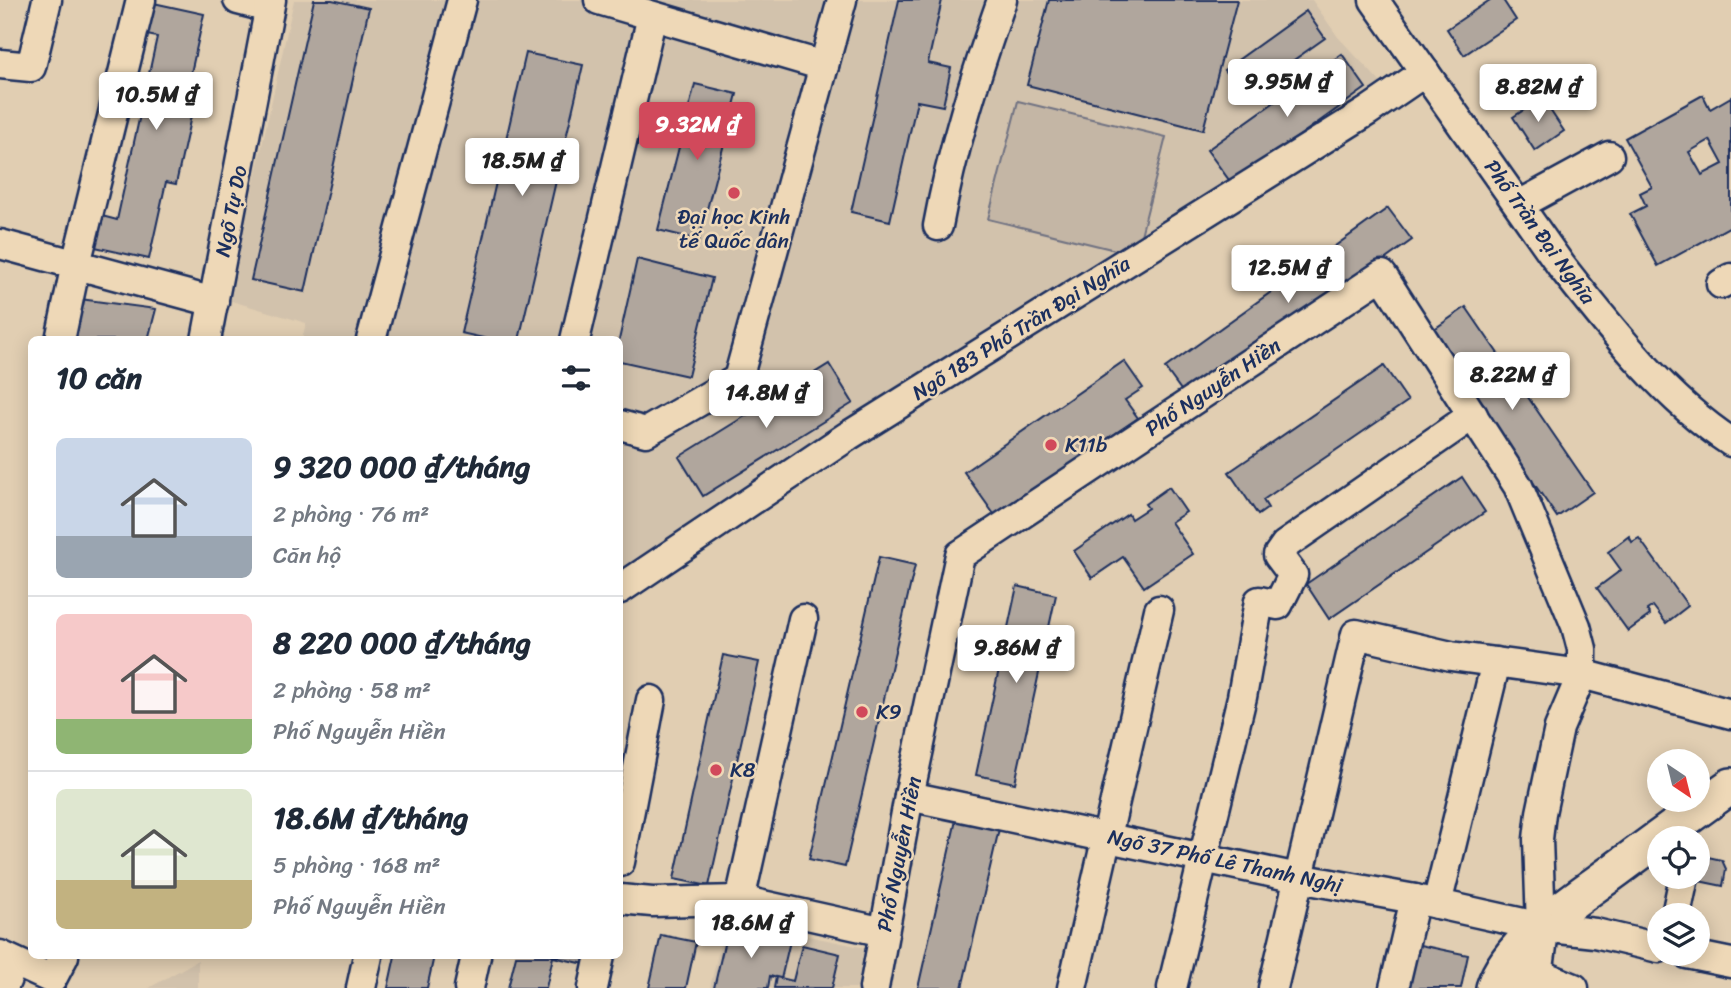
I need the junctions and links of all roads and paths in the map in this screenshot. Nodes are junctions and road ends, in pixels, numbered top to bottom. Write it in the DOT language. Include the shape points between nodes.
graph roads {
  1 [pos="47,0"];
  2 [pos="141,0"];
  3 [pos="238,0"];
  4 [pos="462,0"];
  5 [pos="599,0"];
  6 [pos="842,0"];
  7 [pos="1002,0"];
  8 [pos="1374,0"];
  9 [pos="270,4"];
  10 [pos="652,16"];
  11 [pos="0,65"];
  12 [pos="824,66"];
  13 [pos="1424,72"];
  14 [pos="1609,156"];
  15 [pos="1519,205"];
  16 [pos="938,226"];
  17 [pos="0,244"];
  18 [pos="76,264"];
  19 [pos="214,302"];
  20 [pos="61,336"];
  21 [pos="207,336"];
  22 [pos="372,336"];
  23 [pos="576,336"];
  24 [pos="1473,415"];
  25 [pos="623,426"];
  26 [pos="1731,442"];
  27 [pos="623,587"];
  28 [pos="1159,610"];
  29 [pos="803,619"];
  30 [pos="1496,662"];
  31 [pos="1582,674"];
  32 [pos="651,701"];
  33 [pos="1731,714"];
  34 [pos="1731,786"];
  35 [pos="909,796"];
  36 [pos="1694,824"];
  37 [pos="1107,837"];
  38 [pos="623,846"];
  39 [pos="1203,858"];
  40 [pos="1298,878"];
  41 [pos="623,899"];
  42 [pos="740,900"];
  43 [pos="1426,901"];
  44 [pos="1541,927"];
  45 [pos="884,932"];
  46 [pos="1647,945"];
  47 [pos="7,958"];
  48 [pos="62,959"];
  49 [pos="367,959"];
  50 [pos="475,959"];
  51 [pos="599,959"];
  52 [pos="1710,959"];
  53 [pos="1731,963"];
  54 [pos="1532,980"];
  55 [pos="3,988"];
  56 [pos="361,988"];
  57 [pos="469,988"];
  58 [pos="593,988"];
  59 [pos="874,988"];
  60 [pos="1072,988"];
  61 [pos="1172,988"];
  62 [pos="1273,988"];
  63 [pos="1394,988"];
  64 [pos="1494,988"];
  65 [pos="1574,988"];
  1 -- 11 [label="street" via="31,67"];
  2 -- 18 [label="street"];
  3 -- 9 [label="street"];
  4 -- 22 [label="street"];
  5 -- 10 [label="street"];
  6 -- 12 [label="street"];
  7 -- 16 [label="street" via="980,63"];
  8 -- 13 [label="street, Phố Trần Đại Nghĩa"];
  9 -- 19 [label="street, Ngõ Tự Do"];
  10 -- 12 [label="street"];
  10 -- 23 [label="street"];
  12 -- 25 [label="street" via="738,379 646,432"];
  13 -- 15 [label="street, Phố Trần Đại Nghĩa"];
  13 -- 27 [label="street, Ngõ 183 Phố Trần Đại Nghĩa" via="848,436"];
  14 -- 15 [label="street"];
  15 -- 26 [label="street, Phố Trần Đại Nghĩa" via="1562,267 1652,373"];
  17 -- 18 [label="street"];
  18 -- 19 [label="street"];
  18 -- 20 [label="street"];
  19 -- 21 [label="street, Ngõ Tự Do"];
  24 -- 31 [label="street, Phố Nguyễn Hiền" via="1518,486 1576,626"];
  24 -- 35 [label="street, Phố Nguyễn Hiền" via="1382,275 960,555"];
  24 -- 39 [label="street" via="1285,545 1278,555 1293,575 1278,605 1259,601 1242,696"];
  28 -- 37 [label="street"];
  29 -- 42 [label="street"];
  30 -- 31 [label="street"];
  30 -- 40 [label="street" via="1356,634"];
  30 -- 43 [label="street"];
  31 -- 33 [label="street"];
  31 -- 44 [label="street, Phố Nguyễn Hiền" via="1559,728 1541,813 1537,849"];
  32 -- 38 [label="street"];
  34 -- 36 [label="main road"];
  35 -- 37 [label="street, Ngõ 37 Phố Lê Thanh Nghị"];
  35 -- 45 [label="street, Phố Nguyễn Hiền"];
  36 -- 44 [label="main road"];
  37 -- 39 [label="street, Ngõ 37 Phố Lê Thanh Nghị"];
  37 -- 60 [label="street"];
  39 -- 40 [label="street, Ngõ 37 Phố Lê Thanh Nghị"];
  39 -- 61 [label="street"];
  40 -- 43 [label="street, Ngõ 37 Phố Lê Thanh Nghị"];
  40 -- 62 [label="street"];
  41 -- 42 [label="street"];
  42 -- 45 [label="street"];
  43 -- 44 [label="street, Ngõ 37 Phố Lê Thanh Nghị"];
  43 -- 63 [label="street"];
  44 -- 46 [label="street, Ngõ 37 Phố Lê Thanh Nghị"];
  44 -- 54 [label="main road"];
  44 -- 64 [label="main road" via="1511,957"];
  45 -- 59 [label="street, Phố Nguyễn Hiền"];
  47 -- 48 [label="street" via="52,979"];
  47 -- 55 [label="street"];
  49 -- 56 [label="street"];
  50 -- 57 [label="street"];
  51 -- 58 [label="street"];
  52 -- 53 [label="street"];
  54 -- 65 [label="street"];
}
